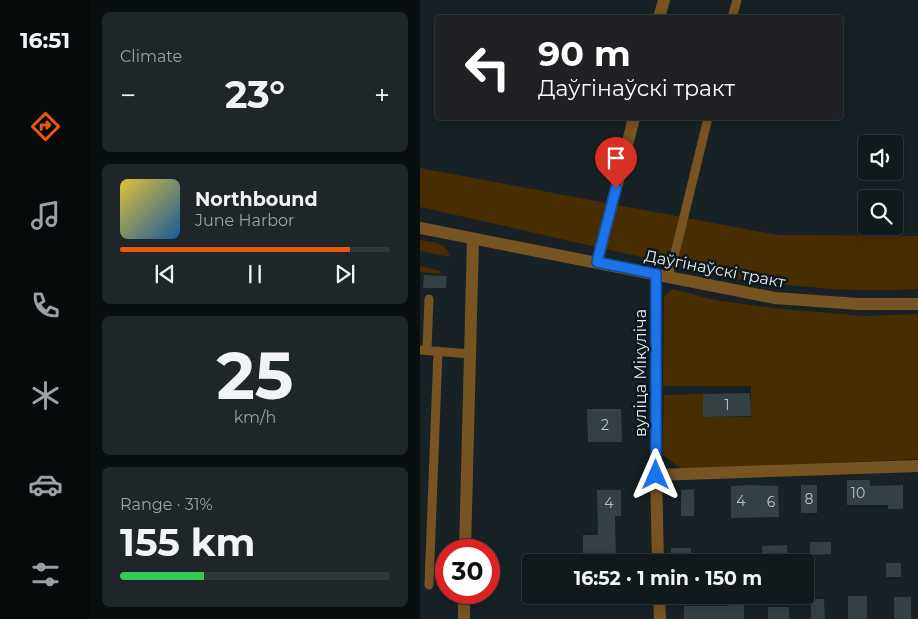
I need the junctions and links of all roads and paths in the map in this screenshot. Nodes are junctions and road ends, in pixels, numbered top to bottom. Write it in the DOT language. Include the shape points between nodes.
graph roads {
  1 [pos="664,0"];
  2 [pos="736,0"];
  3 [pos="661,15"];
  4 [pos="733,15"];
  5 [pos="633,120"];
  6 [pos="708,120"];
  7 [pos="420,228"];
  8 [pos="473,238"];
  9 [pos="597,262"];
  10 [pos="662,275"];
  11 [pos="429,299"];
  12 [pos="918,304"];
  13 [pos="424,350"];
  14 [pos="438,351"];
  15 [pos="470,354"];
  16 [pos="918,466"];
  17 [pos="656,475"];
  18 [pos="465,539"];
  19 [pos="658,554"];
  20 [pos="429,585"];
  21 [pos="464,604"];
  22 [pos="659,604"];
  23 [pos="464,619"];
  24 [pos="660,619"];
  1 -- 3 [label="street"];
  2 -- 4 [label="lane"];
  5 -- 9 [label="street"];
  6 -- 10 [label="lane" via="676,249"];
  7 -- 8 [label="street, Даўгінаўскі тракт"];
  8 -- 9 [label="street, Даўгінаўскі тракт"];
  8 -- 15 [label="street"];
  9 -- 10 [label="street, Даўгінаўскі тракт"];
  10 -- 12 [label="street, Даўгінаўскі тракт" via="775,298 858,304"];
  10 -- 17 [label="street, вуліца Мікуліча"];
  11 -- 13 [label="lane"];
  13 -- 14 [label="lane"];
  14 -- 15 [label="lane"];
  14 -- 20 [label="lane"];
  15 -- 18 [label="street"];
  16 -- 17 [label="street"];
  17 -- 19 [label="street, вуліца Мікуліча"];
  21 -- 23 [label="street"];
  22 -- 24 [label="street"];
}
